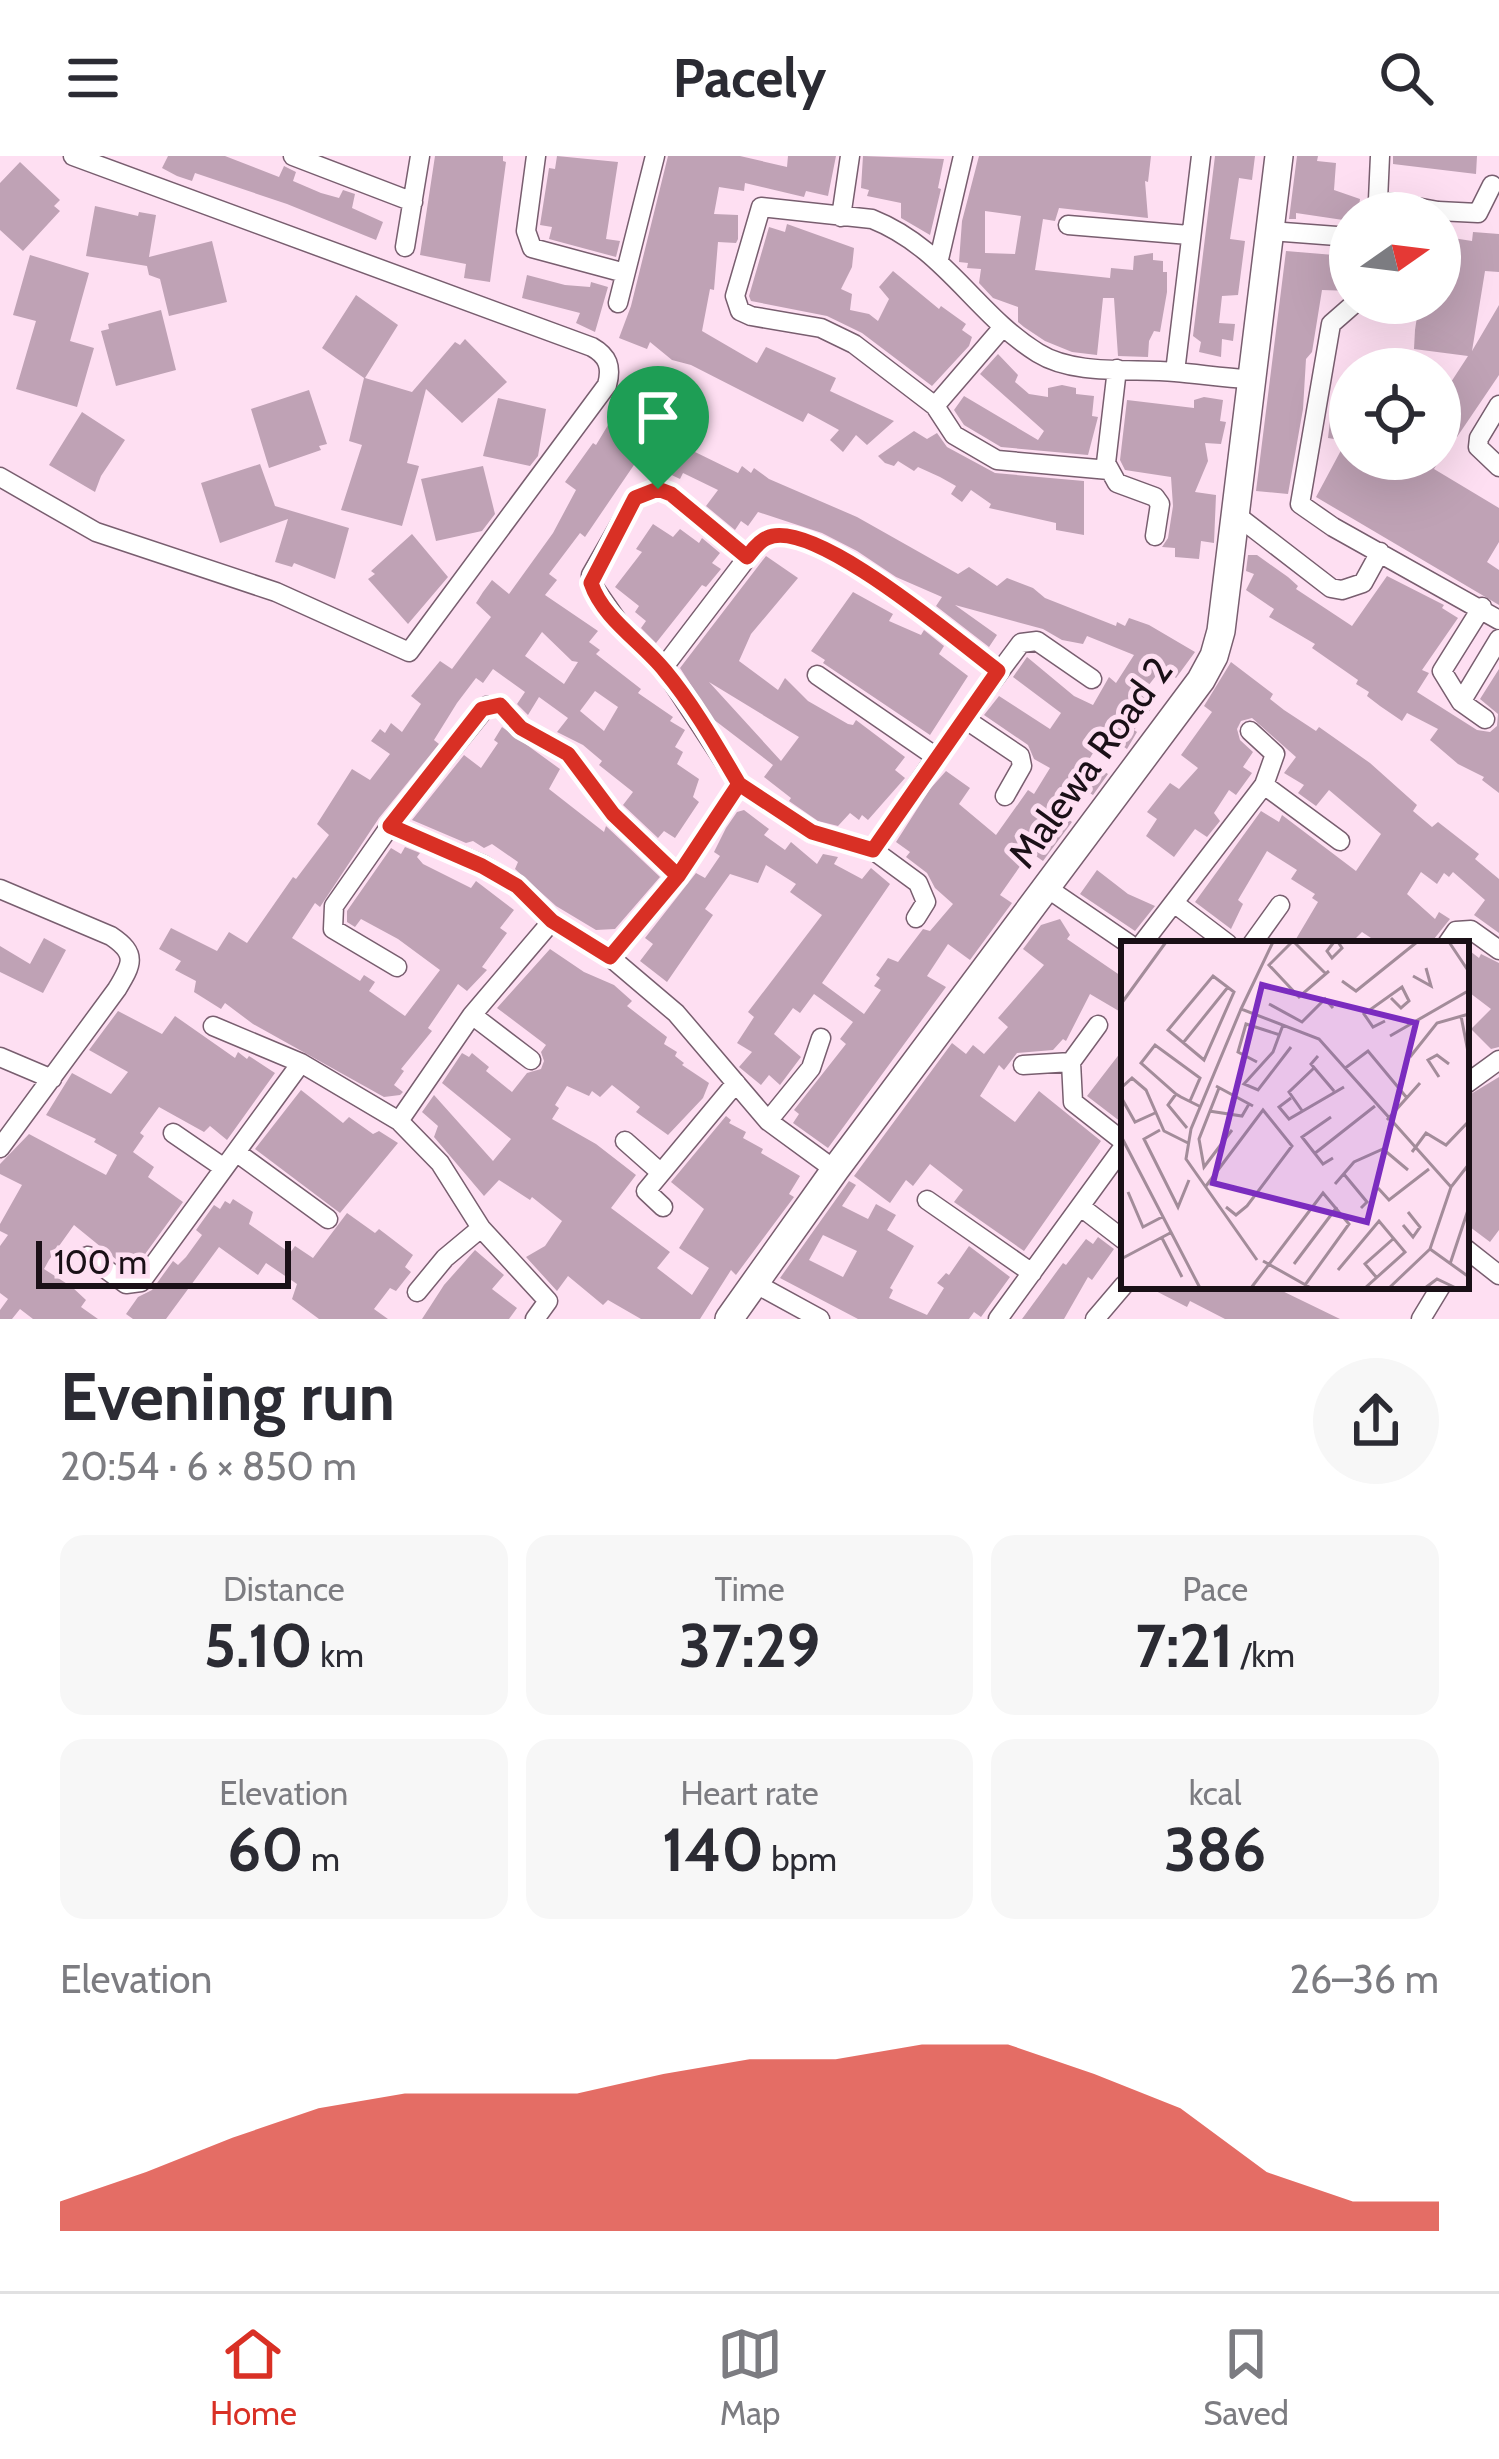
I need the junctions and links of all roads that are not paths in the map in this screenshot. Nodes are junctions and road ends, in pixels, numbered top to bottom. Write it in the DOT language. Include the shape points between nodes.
graph roads {
  1 [pos="73,156"];
  2 [pos="292,156"];
  3 [pos="420,156"];
  4 [pos="536,156"];
  5 [pos="655,156"];
  6 [pos="850,156"];
  7 [pos="963,156"];
  8 [pos="1201,156"];
  9 [pos="1279,156"];
  10 [pos="1380,156"];
  11 [pos="1492,185"];
  12 [pos="1378,192"];
  13 [pos="413,202"];
  14 [pos="1461,214"];
  15 [pos="841,217"];
  16 [pos="1069,225"];
  17 [pos="1270,231"];
  18 [pos="1189,235"];
  19 [pos="1329,235"];
  20 [pos="404,247"];
  21 [pos="939,259"];
  22 [pos="625,274"];
  23 [pos="617,303"];
  24 [pos="1331,324"];
  25 [pos="1003,327"];
  26 [pos="1117,369"];
  27 [pos="1175,372"];
  28 [pos="1250,379"];
  29 [pos="1499,405"];
  30 [pos="935,406"];
  31 [pos="1499,467"];
  32 [pos="1109,470"];
  33 [pos="0,477"];
  34 [pos="1235,514"];
  35 [pos="1155,536"];
  36 [pos="1379,553"];
  37 [pos="747,557"];
  38 [pos="1482,607"];
  39 [pos="1499,620"];
  40 [pos="1499,639"];
  41 [pos="663,668"];
  42 [pos="998,671"];
  43 [pos="818,675"];
  44 [pos="1092,679"];
  45 [pos="1461,702"];
  46 [pos="964,719"];
  47 [pos="1485,719"];
  48 [pos="1250,731"];
  49 [pos="936,757"];
  50 [pos="739,784"];
  51 [pos="1264,785"];
  52 [pos="1005,796"];
  53 [pos="390,826"];
  54 [pos="1340,841"];
  55 [pos="873,850"];
  56 [pos="678,876"];
  57 [pos="1047,888"];
  58 [pos="0,889"];
  59 [pos="1174,903"];
  60 [pos="1280,904"];
  61 [pos="916,918"];
  62 [pos="552,921"];
  63 [pos="1125,941"];
  64 [pos="1144,941"];
  65 [pos="1224,941"];
  66 [pos="1254,941"];
  67 [pos="1449,941"];
  68 [pos="1499,950"];
  69 [pos="610,957"];
  70 [pos="397,968"];
  71 [pos="472,1015"];
  72 [pos="1098,1025"];
  73 [pos="213,1026"];
  74 [pos="821,1038"];
  75 [pos="0,1057"];
  76 [pos="531,1060"];
  77 [pos="1499,1060"];
  78 [pos="1071,1062"];
  79 [pos="301,1063"];
  80 [pos="1023,1065"];
  81 [pos="52,1079"];
  82 [pos="1469,1082"];
  83 [pos="736,1083"];
  84 [pos="399,1121"];
  85 [pos="768,1121"];
  86 [pos="173,1133"];
  87 [pos="625,1141"];
  88 [pos="1121,1142"];
  89 [pos="0,1148"];
  90 [pos="1121,1148"];
  91 [pos="230,1160"];
  92 [pos="835,1170"];
  93 [pos="660,1172"];
  94 [pos="927,1200"];
  95 [pos="664,1207"];
  96 [pos="1081,1207"];
  97 [pos="328,1219"];
  98 [pos="481,1228"];
  99 [pos="1121,1238"];
  100 [pos="1469,1251"];
  101 [pos="88,1256"];
  102 [pos="1032,1273"];
  103 [pos="1499,1275"];
  104 [pos="756,1284"];
  105 [pos="1121,1288"];
  106 [pos="1440,1289"];
  107 [pos="417,1292"];
  108 [pos="535,1319"];
  109 [pos="729,1319"];
  110 [pos="820,1319"];
  111 [pos="998,1319"];
  112 [pos="1094,1319"];
  113 [pos="1420,1319"];
  1 -- 33 [label="street" via="592,346 610,372 409,652 276,592 96,532"];
  2 -- 13 [label="street"];
  3 -- 13 [label="street"];
  4 -- 22 [label="street" via="526,231 532,248"];
  5 -- 22 [label="street"];
  6 -- 15 [label="street"];
  7 -- 21 [label="street"];
  8 -- 18 [label="street"];
  9 -- 17 [label="main road, Malewa Road 2"];
  10 -- 12 [label="street"];
  11 -- 14 [label="street" via="1478,213"];
  13 -- 20 [label="street"];
  15 -- 21 [label="street" via="890,226"];
  15 -- 30 [label="street" via="761,207 735,304 751,316 821,328 854,344"];
  16 -- 18 [label="street"];
  17 -- 19 [label="street"];
  17 -- 28 [label="main road, Malewa Road 2"];
  18 -- 27 [label="street"];
  21 -- 25 [label="street"];
  22 -- 23 [label="street"];
  24 -- 36 [label="street" via="1300,504"];
  25 -- 26 [label="street" via="1041,355"];
  25 -- 30 [label="street"];
  26 -- 27 [label="street"];
  26 -- 32 [label="street"];
  27 -- 28 [label="street"];
  28 -- 34 [label="main road, Malewa Road 2"];
  29 -- 31 [label="street" via="1478,447"];
  30 -- 32 [label="street" via="954,435 997,460"];
  32 -- 35 [label="street" via="1118,484 1160,504"];
  34 -- 36 [label="street" via="1331,588 1363,583"];
  34 -- 57 [label="main road, Malewa Road 2" via="1214,656"];
  36 -- 38 [label="street"];
  37 -- 41 [label="street"];
  37 -- 41 [label="street" via="671,494 658,489 635,498 591,583"];
  37 -- 42 [label="street" via="767,538 782,536 846,560"];
  38 -- 39 [label="street"];
  38 -- 45 [label="street" via="1442,664"];
  40 -- 45 [label="street"];
  41 -- 50 [label="street"];
  42 -- 44 [label="street" via="1030,640"];
  42 -- 46 [label="street"];
  43 -- 49 [label="street"];
  45 -- 47 [label="street"];
  46 -- 49 [label="street"];
  46 -- 52 [label="street" via="1020,756"];
  48 -- 51 [label="street" via="1275,754"];
  49 -- 55 [label="street"];
  50 -- 55 [label="street" via="812,832"];
  50 -- 56 [label="street"];
  51 -- 54 [label="street"];
  51 -- 59 [label="street"];
  53 -- 56 [label="street" via="482,709 500,705 521,728 568,754 613,814"];
  53 -- 62 [label="street" via="517,886"];
  53 -- 70 [label="street" via="331,918 333,928"];
  55 -- 61 [label="street" via="918,883 926,902"];
  56 -- 69 [label="street"];
  57 -- 63 [label="street"];
  57 -- 92 [label="main road, Malewa Road 2"];
  58 -- 81 [label="street" via="110,936 130,956 117,989"];
  59 -- 64 [label="street"];
  59 -- 65 [label="street"];
  60 -- 66 [label="street"];
  62 -- 69 [label="street"];
  62 -- 71 [label="street"];
  67 -- 68 [label="street" via="1471,930"];
  69 -- 83 [label="street" via="676,1013"];
  71 -- 76 [label="street"];
  71 -- 84 [label="street"];
  72 -- 78 [label="street"];
  73 -- 79 [label="street"];
  74 -- 85 [label="street" via="811,1068"];
  75 -- 81 [label="street"];
  77 -- 82 [label="street"];
  78 -- 80 [label="street"];
  78 -- 88 [label="street" via="1073,1102"];
  79 -- 84 [label="street"];
  79 -- 91 [label="street"];
  81 -- 89 [label="street"];
  83 -- 85 [label="street"];
  83 -- 93 [label="street"];
  84 -- 98 [label="street" via="440,1163"];
  85 -- 92 [label="street"];
  86 -- 91 [label="street"];
  87 -- 93 [label="street"];
  90 -- 96 [label="street"];
  91 -- 97 [label="street"];
  91 -- 101 [label="street" via="137,1285"];
  92 -- 104 [label="main road, Malewa Road 2"];
  93 -- 95 [label="street" via="646,1191"];
  94 -- 102 [label="street"];
  96 -- 99 [label="street"];
  96 -- 102 [label="street"];
  98 -- 107 [label="street"];
  98 -- 108 [label="street" via="548,1301"];
  100 -- 103 [label="street"];
  102 -- 111 [label="street"];
  104 -- 109 [label="main road, Malewa Road 2"];
  104 -- 110 [label="street"];
  105 -- 112 [label="street"];
  106 -- 113 [label="street"];
}
